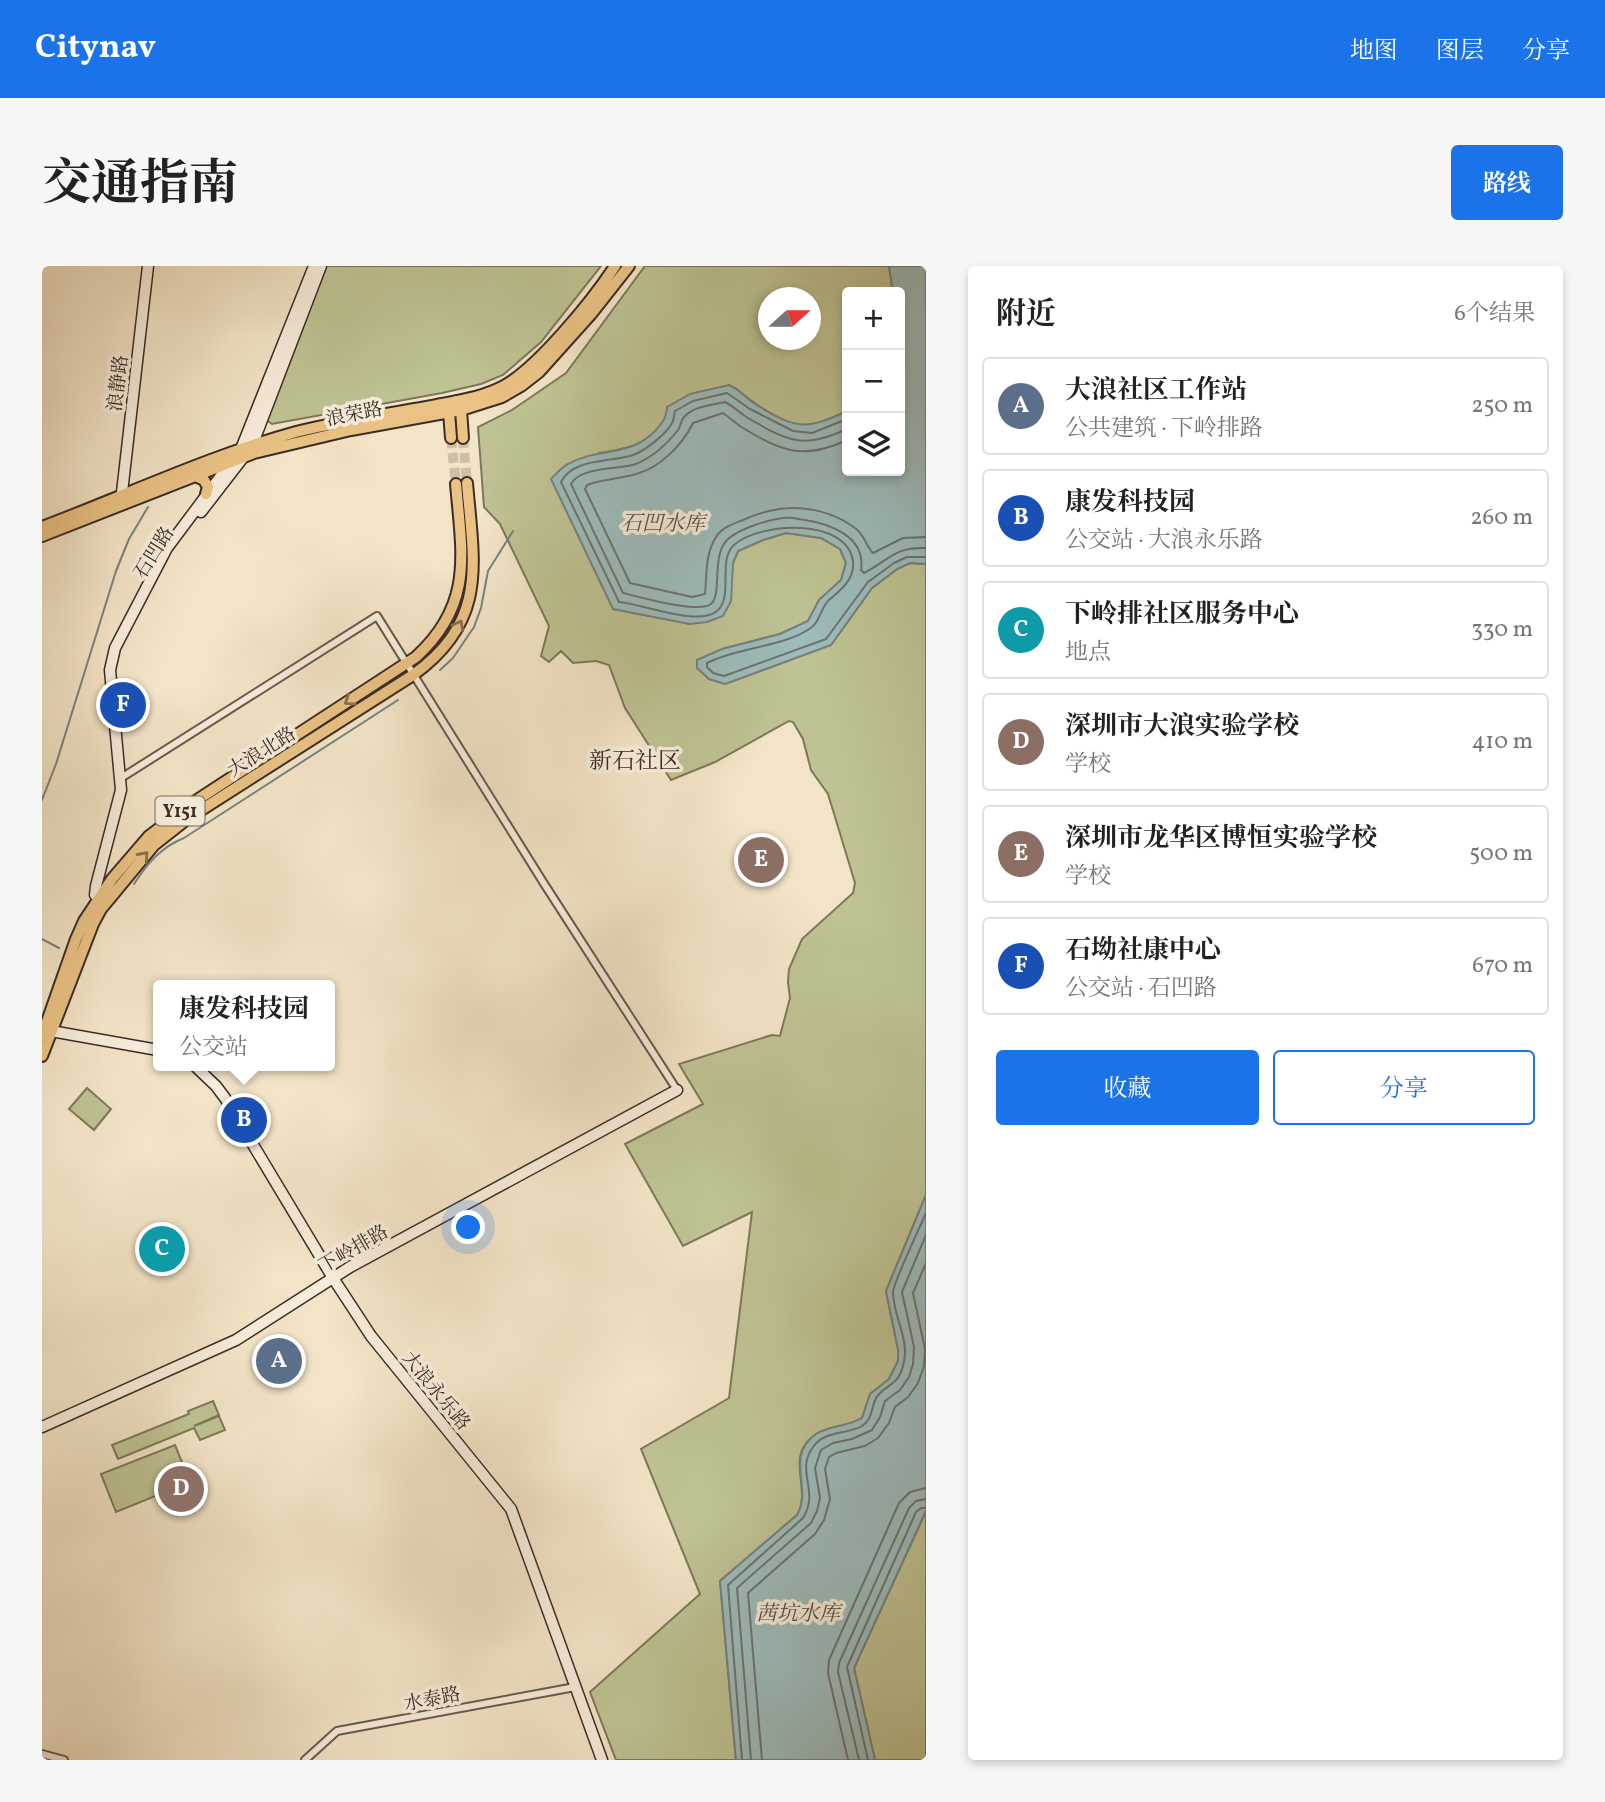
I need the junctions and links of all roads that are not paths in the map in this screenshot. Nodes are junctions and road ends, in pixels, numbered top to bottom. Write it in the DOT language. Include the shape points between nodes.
graph roads {
  1 [pos="148,266"];
  2 [pos="314,266"];
  3 [pos="321,266"];
  4 [pos="615,266"];
  5 [pos="629,266"];
  6 [pos="455,408"];
  7 [pos="457,438"];
  8 [pos="246,451"];
  9 [pos="233,460"];
  10 [pos="193,475"];
  11 [pos="173,479"];
  12 [pos="206,494"];
  13 [pos="122,500"];
  14 [pos="42,527"];
  15 [pos="42,536"];
  16 [pos="406,664"];
  17 [pos="413,675"];
  18 [pos="124,776"];
  19 [pos="98,898"];
  20 [pos="46,1031"];
  21 [pos="153,1049"];
  22 [pos="42,1056"];
  23 [pos="200,1071"];
  24 [pos="677,1090"];
  25 [pos="333,1278"];
  26 [pos="42,1427"];
  27 [pos="575,1687"];
  28 [pos="42,1754"];
  29 [pos="64,1760"];
  30 [pos="305,1760"];
  31 [pos="602,1760"];
  1 -- 13 [label="street, 浪静路"];
  2 -- 8 [label="street, 石凹路"];
  3 -- 8 [label="street, 石凹路"];
  4 -- 6 [label="main road, 浪荣路" via="589,302 522,374"];
  5 -- 6 [label="main road, 浪荣路" via="533,377 502,397"];
  6 -- 7 [label="main road"];
  6 -- 8 [label="main road, 浪荣路" via="304,431"];
  8 -- 9 [label="main road, 浪荣路"];
  8 -- 11 [label="main road, 浪荣路"];
  8 -- 18 [label="street, 石凹路" via="165,563 120,652 117,679"];
  9 -- 10 [label="main road, 浪荣路"];
  9 -- 12 [label="street, 石凹路"];
  10 -- 11 [label="main road, 浪荣路"];
  10 -- 12 [label="main road" via="205,480"];
  11 -- 13 [label="main road, 浪荣路"];
  12 -- 18 [label="street, 石凹路" via="158,563 115,648 110,670"];
  13 -- 14 [label="main road, 浪荣路"];
  13 -- 15 [label="main road, 浪荣路"];
  16 -- 17 [label="street"];
  17 -- 16 [label="main road, 大浪北路, one-way" via="444,649 470,602 473,548 461,484 461,579 454,606 430,644"];
  16 -- 18 [label="street" via="377,615"];
  16 -- 19 [label="main road, 大浪北路 / Y151, one-way" via="171,818 132,853"];
  20 -- 17 [label="main road, 大浪北路 / Y151, one-way" via="93,924 154,845 187,819"];
  17 -- 24 [label="street"];
  18 -- 19 [label="street, 石凹路" via="124,802 98,879"];
  19 -- 20 [label="main road, 大浪北路 / Y151" via="76,939"];
  20 -- 21 [label="street"];
  20 -- 22 [label="main road, 大浪北路 / Y151"];
  23 -- 25 [label="street, 大浪永乐路" via="225,1098"];
  24 -- 25 [label="street, 下岭排路"];
  25 -- 26 [label="street, 下岭排路" via="236,1340"];
  25 -- 27 [label="street, 大浪永乐路" via="371,1336 511,1509"];
  27 -- 30 [label="street, 水泰路" via="337,1731"];
  27 -- 31 [label="street, 大浪永乐路"];
  28 -- 29 [label="street"];
}
